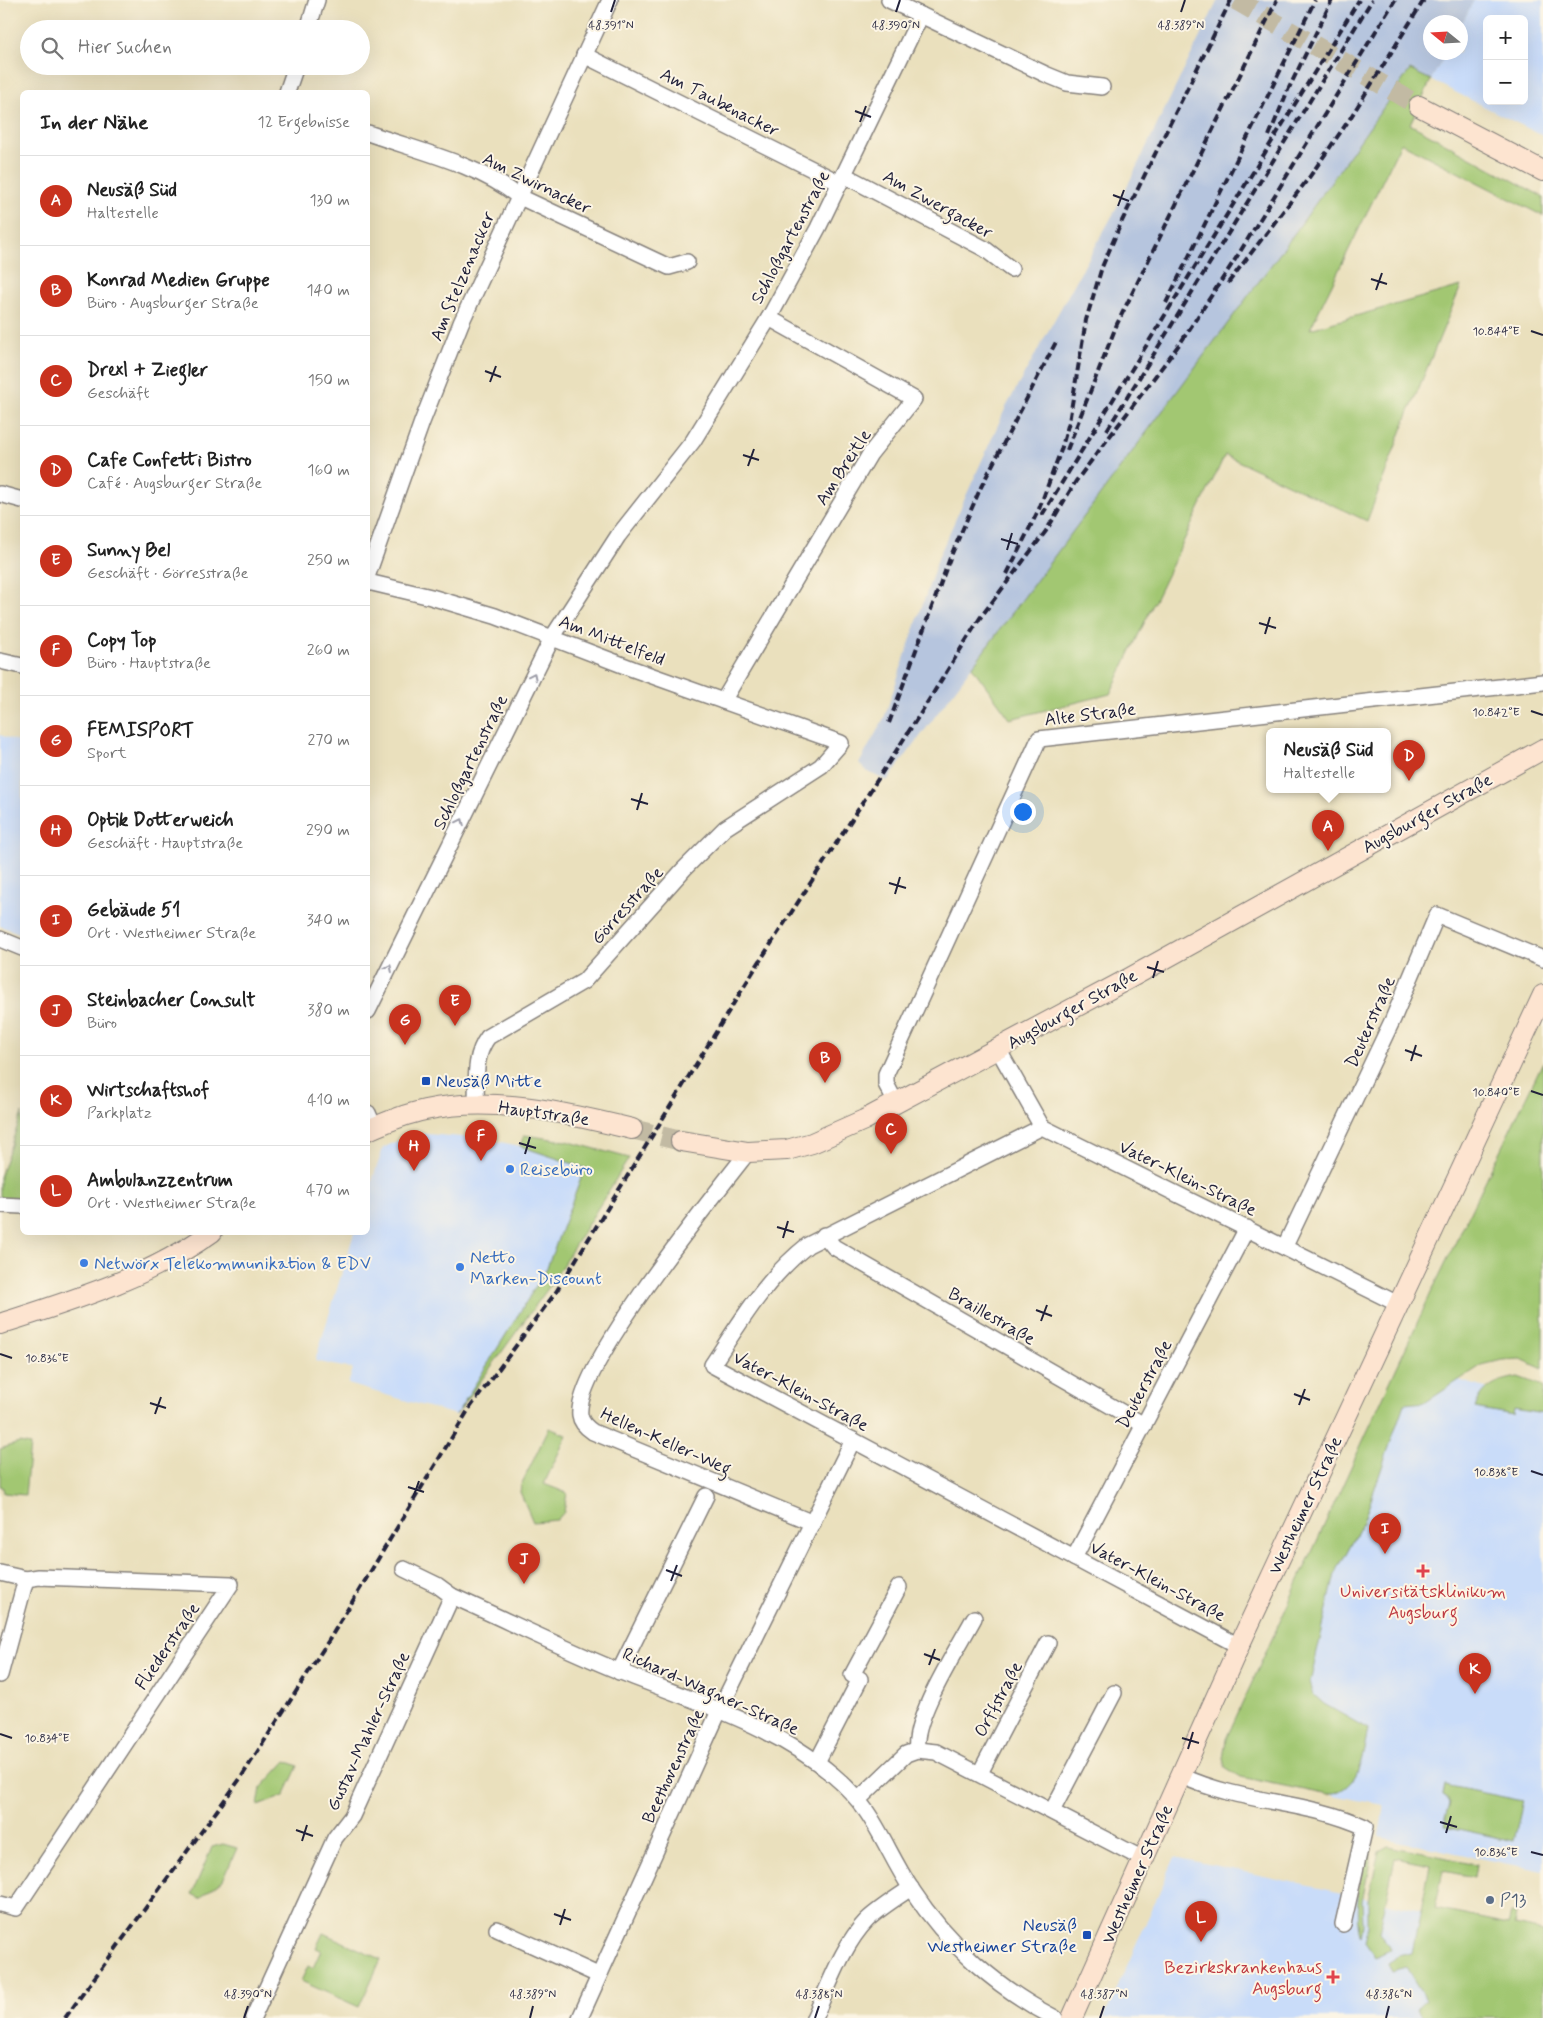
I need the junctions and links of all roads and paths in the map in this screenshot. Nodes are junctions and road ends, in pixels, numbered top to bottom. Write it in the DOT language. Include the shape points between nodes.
graph roads {
  1 [pos="317,0"];
  2 [pos="610,0"];
  3 [pos="890,0"];
  4 [pos="921,15"];
  5 [pos="311,20"];
  6 [pos="584,55"];
  7 [pos="293,75"];
  8 [pos="1102,87"];
  9 [pos="288,90"];
  10 [pos="1419,106"];
  11 [pos="370,134"];
  12 [pos="1543,171"];
  13 [pos="842,179"];
  14 [pos="518,196"];
  15 [pos="687,262"];
  16 [pos="1011,270"];
  17 [pos="769,318"];
  18 [pos="0,494"];
  19 [pos="20,499"];
  20 [pos="370,568"];
  21 [pos="370,583"];
  22 [pos="552,638"];
  23 [pos="0,661"];
  24 [pos="20,666"];
  25 [pos="1543,682"];
  26 [pos="723,701"];
  27 [pos="840,743"];
  28 [pos="1543,749"];
  29 [pos="0,939"];
  30 [pos="20,947"];
  31 [pos="1543,959"];
  32 [pos="1543,995"];
  33 [pos="370,1007"];
  34 [pos="998,1049"];
  35 [pos="896,1103"];
  36 [pos="476,1105"];
  37 [pos="370,1123"];
  38 [pos="1042,1127"];
  39 [pos="632,1129"];
  40 [pos="681,1142"];
  41 [pos="740,1162"];
  42 [pos="0,1205"];
  43 [pos="20,1206"];
  44 [pos="1247,1228"];
  45 [pos="208,1235"];
  46 [pos="824,1236"];
  47 [pos="1285,1246"];
  48 [pos="1398,1304"];
  49 [pos="0,1324"];
  50 [pos="1144,1425"];
  51 [pos="853,1440"];
  52 [pos="706,1496"];
  53 [pos="813,1523"];
  54 [pos="1074,1558"];
  55 [pos="404,1569"];
  56 [pos="0,1573"];
  57 [pos="26,1579"];
  58 [pos="899,1586"];
  59 [pos="452,1596"];
  60 [pos="974,1618"];
  61 [pos="1048,1643"];
  62 [pos="1239,1646"];
  63 [pos="619,1672"];
  64 [pos="0,1675"];
  65 [pos="1114,1693"];
  66 [pos="719,1711"];
  67 [pos="917,1750"];
  68 [pos="817,1762"];
  69 [pos="980,1773"];
  70 [pos="1182,1776"];
  71 [pos="859,1799"];
  72 [pos="1052,1811"];
  73 [pos="1143,1859"];
  74 [pos="911,1888"];
  75 [pos="0,1904"];
  76 [pos="1343,1924"];
  77 [pos="497,1929"];
  78 [pos="598,1975"];
  79 [pos="253,2018"];
  80 [pos="580,2018"];
  81 [pos="814,2018"];
  82 [pos="1055,2018"];
  83 [pos="1072,2018"];
  1 -- 5 [label="street"];
  2 -- 6 [label="street, Am Stelzenacker"];
  3 -- 4 [label="street"];
  4 -- 8 [label="street" via="1067,84"];
  4 -- 13 [label="street, Schloßgartenstraße"];
  6 -- 13 [label="street, Am Taubenacker"];
  6 -- 14 [label="street, Am Stelzenacker"];
  7 -- 9 [label="street"];
  10 -- 12 [label="street"];
  11 -- 14 [label="street, Am Zwirnacker" via="500,182"];
  13 -- 16 [label="street, Am Zwergacker" via="985,249"];
  13 -- 17 [label="street, Schloßgartenstraße"];
  14 -- 15 [label="street, Am Zwirnacker" via="669,267"];
  14 -- 20 [label="street, Am Stelzenacker" via="461,323"];
  17 -- 22 [label="street, Schloßgartenstraße" via="714,409 618,536"];
  17 -- 26 [label="street, Am Breitle" via="914,399 870,454"];
  18 -- 19 [label="street"];
  21 -- 22 [label="street, Am Mittelfeld" via="496,616"];
  22 -- 26 [label="street, Am Mittelfeld"];
  33 -- 22 [label="street, Schloßgartenstraße, one-way"];
  23 -- 24 [label="street"];
  25 -- 35 [label="street, Alte Straße" via="1039,739 886,1074 886,1084"];
  26 -- 27 [label="street, Am Mittelfeld"];
  27 -- 36 [label="street, Görresstraße" via="821,766 725,828 584,981 488,1037 477,1061"];
  28 -- 34 [label="street, Augsburger Straße"];
  29 -- 30 [label="street"];
  31 -- 47 [label="street, Deuterstraße" via="1437,915 1393,1019"];
  32 -- 48 [label="street, Westheimer Straße"];
  34 -- 35 [label="street, Augsburger Straße"];
  34 -- 38 [label="street"];
  35 -- 41 [label="street, Augsburger Straße" via="812,1143"];
  36 -- 37 [label="street, Hauptstraße" via="426,1110"];
  36 -- 39 [label="street, Hauptstraße" via="526,1108"];
  38 -- 44 [label="street, Vater-Klein-Straße"];
  38 -- 46 [label="street, Vater-Klein-Straße"];
  40 -- 41 [label="street"];
  41 -- 53 [label="street, Hellen-Keller-Weg" via="641,1293 595,1369 581,1402 580,1418 593,1432"];
  42 -- 43 [label="street"];
  44 -- 47 [label="street, Vater-Klein-Straße"];
  44 -- 50 [label="street, Deuterstraße"];
  45 -- 49 [label="street" via="173,1258 126,1281"];
  46 -- 50 [label="street, Braillestraße" via="834,1247"];
  46 -- 51 [label="street, Vater-Klein-Straße" via="795,1255 774,1276 712,1366"];
  47 -- 48 [label="street, Vater-Klein-Straße"];
  48 -- 62 [label="street, Westheimer Straße"];
  50 -- 54 [label="street, Deuterstraße"];
  51 -- 53 [label="street, Beethovenstraße"];
  51 -- 54 [label="street, Vater-Klein-Straße"];
  52 -- 63 [label="street"];
  53 -- 66 [label="street, Beethovenstraße"];
  54 -- 62 [label="street, Vater-Klein-Straße"];
  55 -- 59 [label="street, Richard-Wagner-Straße"];
  56 -- 57 [label="street, Fliederstraße"];
  57 -- 64 [label="street"];
  57 -- 75 [label="street, Fliederstraße" via="230,1584 16,1908"];
  58 -- 68 [label="street" via="852,1675 860,1679"];
  59 -- 63 [label="street, Richard-Wagner-Straße"];
  59 -- 79 [label="street, Gustav-Mahler-Straße" via="352,1816 334,1838"];
  60 -- 67 [label="street" via="922,1718 916,1736"];
  61 -- 69 [label="street, Orffstraße"];
  62 -- 70 [label="street, Westheimer Straße"];
  63 -- 66 [label="street, Richard-Wagner-Straße"];
  65 -- 72 [label="street"];
  66 -- 68 [label="street, Richard-Wagner-Straße" via="774,1736"];
  66 -- 78 [label="street, Beethovenstraße"];
  67 -- 69 [label="street" via="945,1755"];
  67 -- 71 [label="street" via="899,1760"];
  68 -- 71 [label="street, Richard-Wagner-Straße"];
  69 -- 72 [label="street"];
  70 -- 73 [label="street, Westheimer Straße"];
  70 -- 76 [label="street" via="1223,1792 1340,1816 1364,1827"];
  71 -- 74 [label="street, Richard-Wagner-Straße"];
  72 -- 73 [label="street"];
  73 -- 83 [label="street, Westheimer Straße"];
  74 -- 81 [label="street" via="861,1927 845,1952"];
  74 -- 82 [label="street, Richard-Wagner-Straße" via="944,1933 962,1951 1004,1985"];
  77 -- 78 [label="street"];
  78 -- 80 [label="street, Beethovenstraße"];
}
